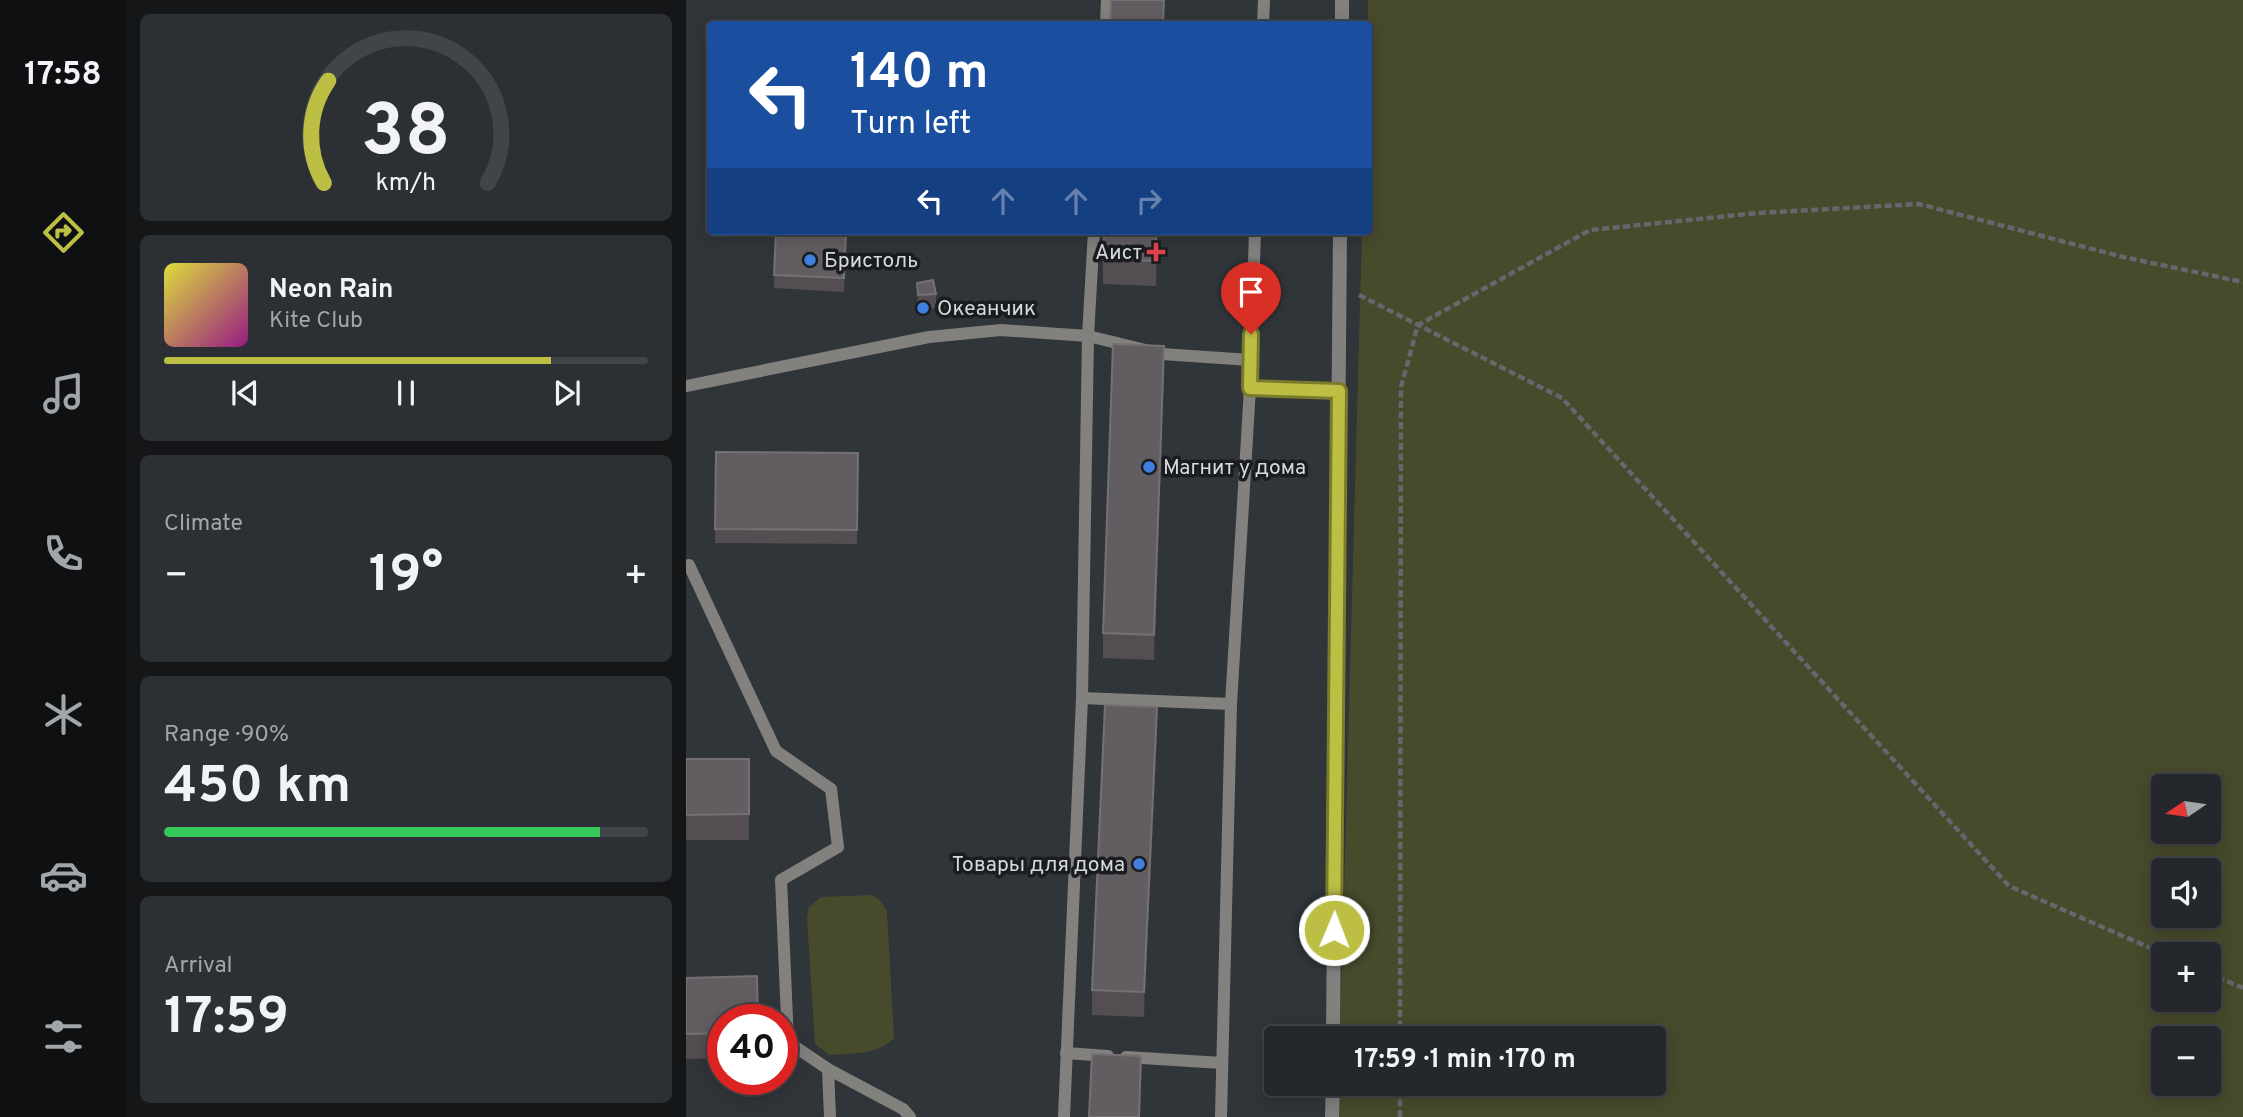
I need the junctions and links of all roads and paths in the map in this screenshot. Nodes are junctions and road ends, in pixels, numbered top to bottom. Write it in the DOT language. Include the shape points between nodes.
graph roads {
  1 [pos="1107,0"];
  2 [pos="1264,0"];
  3 [pos="1342,0"];
  4 [pos="1106,21"];
  5 [pos="1263,21"];
  6 [pos="1342,21"];
  7 [pos="1094,235"];
  8 [pos="1255,235"];
  9 [pos="1340,235"];
  10 [pos="2243,282"];
  11 [pos="1340,285"];
  12 [pos="1418,325"];
  13 [pos="1088,336"];
  14 [pos="1250,360"];
  15 [pos="686,386"];
  16 [pos="1250,388"];
  17 [pos="1339,391"];
  18 [pos="687,562"];
  19 [pos="1082,698"];
  20 [pos="1231,704"];
  21 [pos="2151,948"];
  22 [pos="2221,979"];
  23 [pos="2243,988"];
  24 [pos="1333,1026"];
  25 [pos="1400,1026"];
  26 [pos="1066,1053"];
  27 [pos="1222,1063"];
  28 [pos="828,1069"];
  29 [pos="1333,1096"];
  30 [pos="1400,1096"];
  31 [pos="830,1117"];
  32 [pos="910,1117"];
  33 [pos="1064,1117"];
  34 [pos="1221,1117"];
  35 [pos="1332,1117"];
  36 [pos="1400,1117"];
  1 -- 4 [label="lane"];
  2 -- 5 [label="lane"];
  3 -- 6 [label="street"];
  7 -- 13 [label="lane"];
  8 -- 14 [label="lane"];
  9 -- 11 [label="street"];
  10 -- 12 [label="path" via="2123,257 1919,204 1758,213 1590,230"];
  11 -- 12 [label="path"];
  11 -- 17 [label="street"];
  12 -- 21 [label="path" via="1562,398 2009,886"];
  12 -- 25 [label="path" via="1401,387"];
  13 -- 14 [label="lane" via="1162,354"];
  13 -- 15 [label="lane" via="1001,330 929,337"];
  13 -- 19 [label="lane"];
  14 -- 16 [label="lane"];
  16 -- 17 [label="lane"];
  16 -- 20 [label="lane"];
  17 -- 24 [label="street"];
  18 -- 28 [label="lane" via="776,751 831,789 838,847 781,880 789,1042"];
  19 -- 20 [label="lane"];
  19 -- 26 [label="lane"];
  20 -- 27 [label="lane"];
  22 -- 23 [label="path"];
  26 -- 27 [label="lane"];
  26 -- 33 [label="lane"];
  27 -- 34 [label="lane"];
  28 -- 31 [label="lane"];
  28 -- 32 [label="lane"];
  29 -- 35 [label="street"];
  30 -- 36 [label="path"];
}
